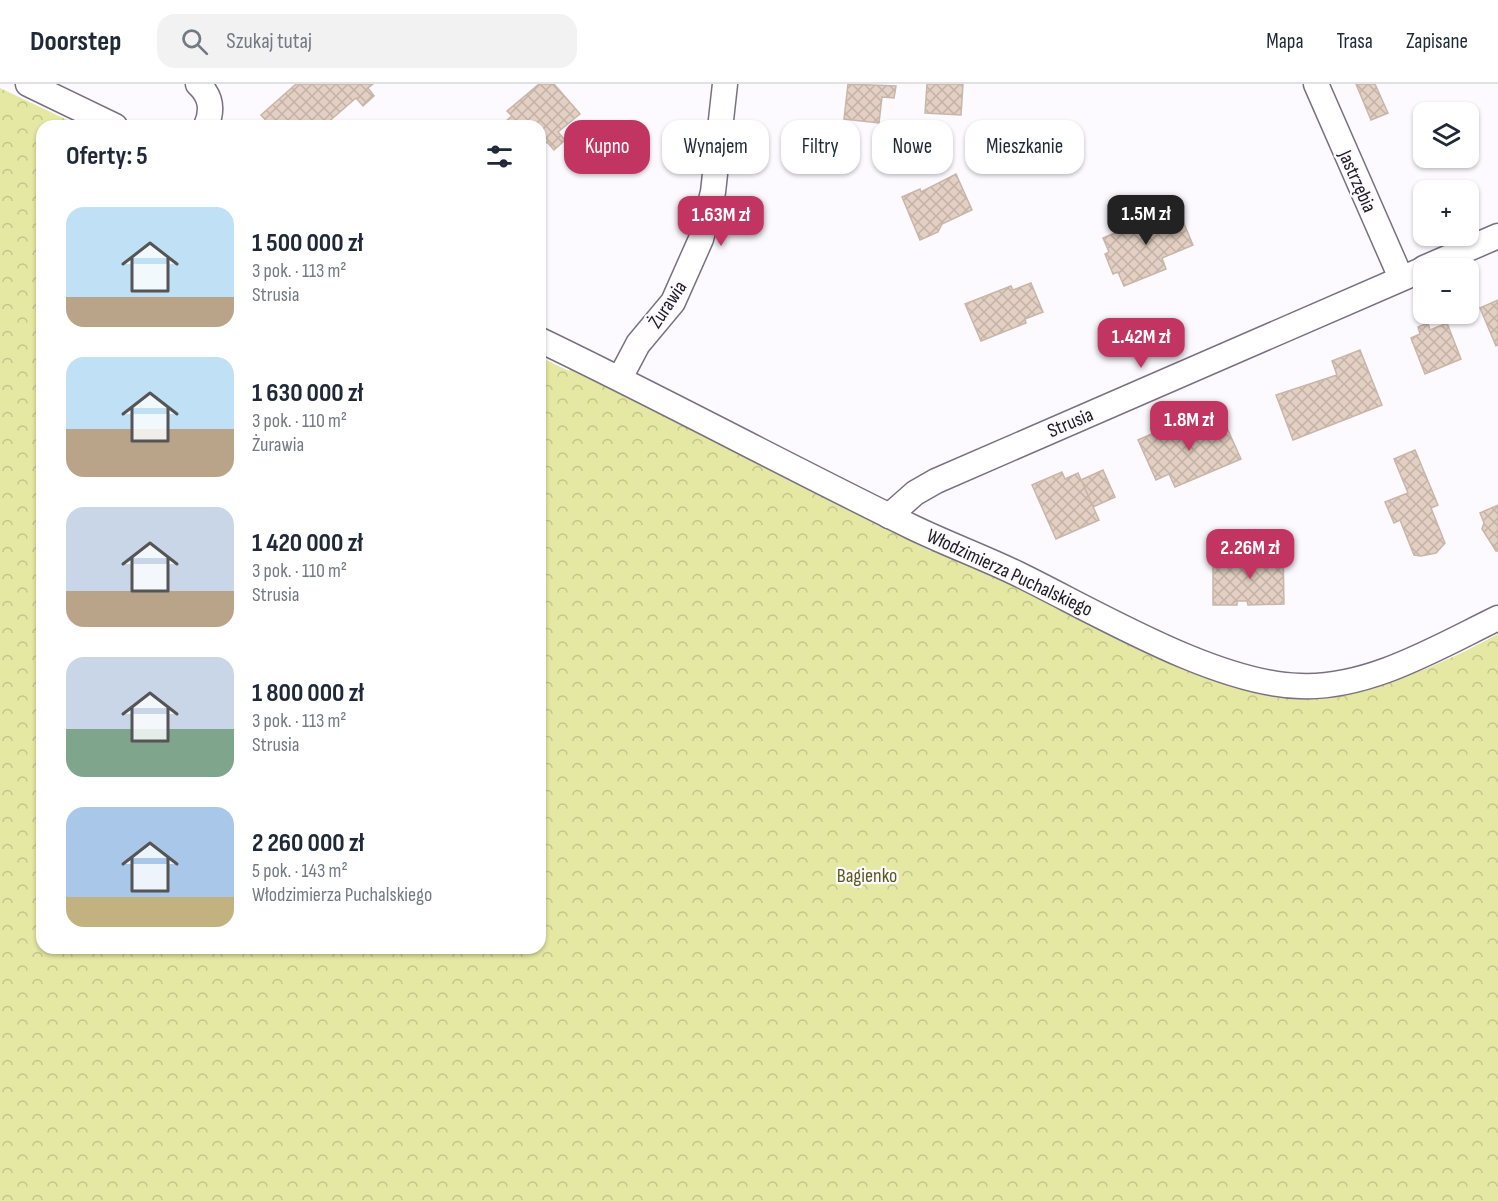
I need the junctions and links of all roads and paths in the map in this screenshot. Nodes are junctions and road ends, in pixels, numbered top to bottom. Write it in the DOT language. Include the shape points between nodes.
graph roads {
  1 [pos="28,84"];
  2 [pos="198,84"];
  3 [pos="725,84"];
  4 [pos="1316,84"];
  5 [pos="103,120"];
  6 [pos="208,120"];
  7 [pos="1498,236"];
  8 [pos="1449,258"];
  9 [pos="1413,273"];
  10 [pos="1401,278"];
  11 [pos="546,343"];
  12 [pos="620,378"];
  13 [pos="889,516"];
  14 [pos="1498,618"];
  1 -- 5 [label="street"];
  2 -- 6 [label="street" via="211,108"];
  3 -- 12 [label="street, Żurawia" via="713,192 701,239 673,303 638,344"];
  4 -- 10 [label="street, Jastrzębia"];
  7 -- 8 [label="street, Strusia"];
  9 -- 10 [label="street, Strusia"];
  10 -- 13 [label="street, Strusia" via="936,481"];
  11 -- 12 [label="street, Włodzimierza Puchalskiego"];
  12 -- 13 [label="street, Włodzimierza Puchalskiego"];
  13 -- 14 [label="street, Włodzimierza Puchalskiego" via="995,562 1186,655 1269,683 1320,686 1364,676"];
}
